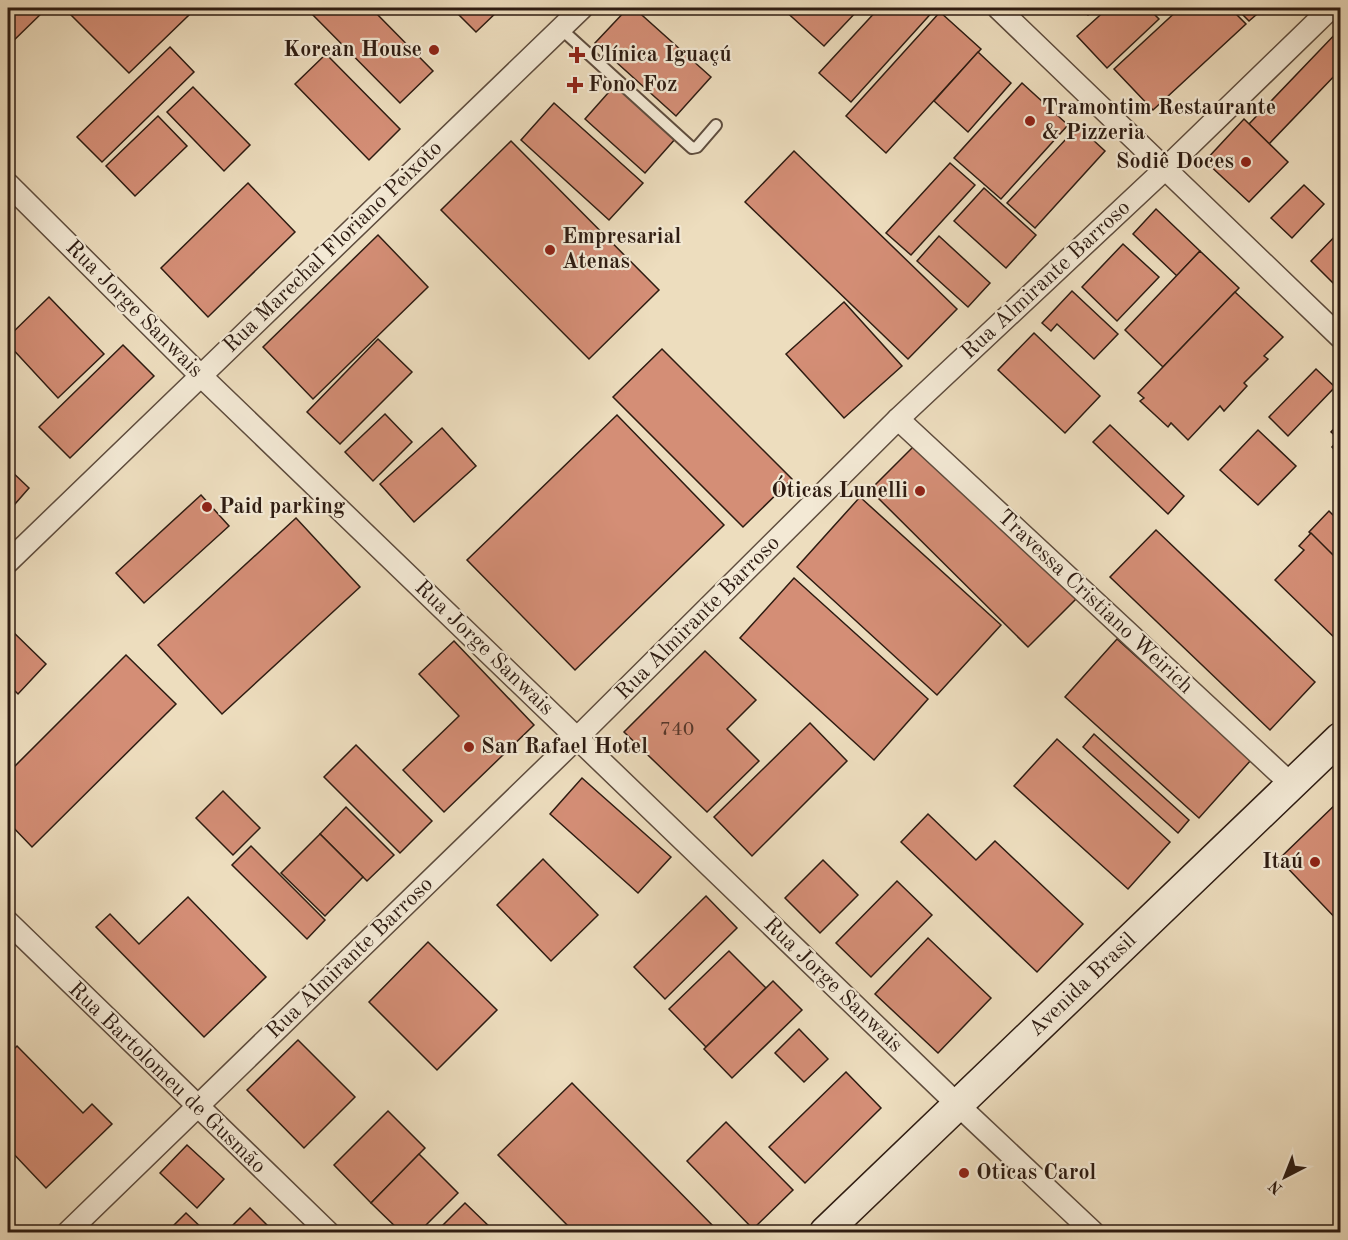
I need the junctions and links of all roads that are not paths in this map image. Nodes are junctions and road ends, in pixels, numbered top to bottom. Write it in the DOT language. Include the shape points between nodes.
graph roads {
  1 [pos="582,8"];
  2 [pos="998,8"];
  3 [pos="1331,8"];
  4 [pos="560,28"];
  5 [pos="716,125"];
  6 [pos="1165,169"];
  7 [pos="8,184"];
  8 [pos="1341,337"];
  9 [pos="201,375"];
  10 [pos="898,419"];
  11 [pos="8,562"];
  12 [pos="577,738"];
  13 [pos="1341,738"];
  14 [pos="1291,784"];
  15 [pos="8,922"];
  16 [pos="958,1105"];
  17 [pos="196,1106"];
  18 [pos="68,1233"];
  19 [pos="328,1233"];
  20 [pos="825,1233"];
  21 [pos="1093,1233"];
  1 -- 4 [label="street, Rua Marechal Floriano Peixoto"];
  2 -- 6 [label="street"];
  3 -- 6 [label="street, Rua Almirante Barroso"];
  4 -- 5 [label="lane" via="692,148"];
  4 -- 9 [label="street, Rua Marechal Floriano Peixoto"];
  6 -- 8 [label="street"];
  6 -- 10 [label="street, Rua Almirante Barroso"];
  7 -- 9 [label="street, Rua Jorge Sanwais"];
  9 -- 11 [label="street, Rua Marechal Floriano Peixoto"];
  9 -- 12 [label="street, Rua Jorge Sanwais"];
  10 -- 12 [label="street, Rua Almirante Barroso"];
  10 -- 14 [label="street, Travessa Cristiano Weirich"];
  12 -- 16 [label="street, Rua Jorge Sanwais"];
  12 -- 17 [label="street, Rua Almirante Barroso"];
  13 -- 14 [label="street, Avenida Brasil"];
  14 -- 16 [label="street, Avenida Brasil"];
  15 -- 17 [label="street, Rua Bartolomeu de Gusmão"];
  16 -- 20 [label="street, Avenida Brasil"];
  16 -- 21 [label="street, Rua Jorge Sanwais"];
  17 -- 18 [label="street, Rua Almirante Barroso"];
  17 -- 19 [label="street, Rua Bartolomeu de Gusmão"];
}
